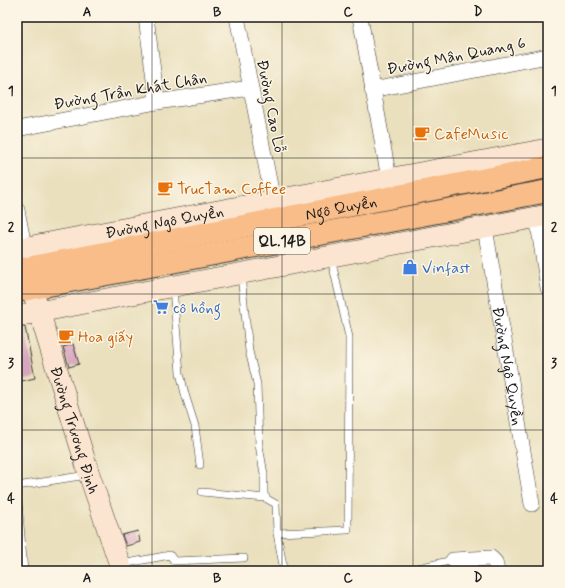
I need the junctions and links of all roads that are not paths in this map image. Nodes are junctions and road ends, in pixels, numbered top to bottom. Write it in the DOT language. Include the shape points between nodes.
graph roads {
  1 [pos="146,17"];
  2 [pos="237,17"];
  3 [pos="360,17"];
  4 [pos="548,56"];
  5 [pos="250,88"];
  6 [pos="372,90"];
  7 [pos="157,102"];
  8 [pos="17,129"];
  9 [pos="548,149"];
  10 [pos="548,167"];
  11 [pos="389,179"];
  12 [pos="548,191"];
  13 [pos="273,201"];
  14 [pos="17,210"];
  15 [pos="542,216"];
  16 [pos="485,228"];
  17 [pos="331,256"];
  18 [pos="23,269"];
  19 [pos="241,273"];
  20 [pos="172,286"];
  21 [pos="548,288"];
  22 [pos="39,312"];
  23 [pos="17,316"];
  24 [pos="200,465"];
  25 [pos="89,474"];
  26 [pos="17,486"];
  27 [pos="17,490"];
  28 [pos="202,492"];
  29 [pos="265,498"];
  30 [pos="532,504"];
  31 [pos="277,533"];
  32 [pos="244,558"];
  33 [pos="453,560"];
  34 [pos="121,568"];
  35 [pos="24,571"];
  36 [pos="284,571"];
  37 [pos="405,571"];
  38 [pos="497,571"];
  1 -- 7 [label="street"];
  2 -- 5 [label="street, Đường Cao Lỗ"];
  3 -- 6 [label="street"];
  4 -- 6 [label="street, Đường Mân Quang 6"];
  5 -- 7 [label="street, Đường Trần Khát Chân"];
  5 -- 13 [label="street, Đường Cao Lỗ"];
  6 -- 11 [label="street"];
  7 -- 8 [label="street, Đường Trần Khát Chân"];
  9 -- 11 [label="street, Đường Ngô Quyền"];
  10 -- 18 [label="highway, Ngô Quyền / QL.14B"];
  11 -- 13 [label="street, Đường Ngô Quyền"];
  12 -- 18 [label="highway, Ngô Quyền / QL.14B"];
  13 -- 18 [label="street, Đường Ngô Quyền"];
  14 -- 18 [label="street"];
  15 -- 16 [label="street"];
  15 -- 21 [label="street"];
  16 -- 17 [label="street"];
  16 -- 30 [label="street, Đường Ngô Quyền"];
  17 -- 19 [label="street"];
  17 -- 31 [label="lane" via="349,337 348,530"];
  18 -- 22 [label="street, Đường Trương Định"];
  19 -- 20 [label="street"];
  19 -- 29 [label="lane" via="249,351 257,384 258,445"];
  20 -- 22 [label="street"];
  20 -- 24 [label="lane" via="180,373 195,426"];
  22 -- 23 [label="street"];
  22 -- 25 [label="street, Đường Trương Định"];
  25 -- 26 [label="lane"];
  25 -- 34 [label="street, Đường Trương Định"];
  27 -- 35 [label="lane"];
  28 -- 29 [label="lane"];
  29 -- 31 [label="lane" via="276,504"];
  31 -- 36 [label="lane"];
  32 -- 34 [label="lane" via="174,561 170,555"];
  33 -- 37 [label="lane"];
  33 -- 38 [label="street" via="491,558"];
}
